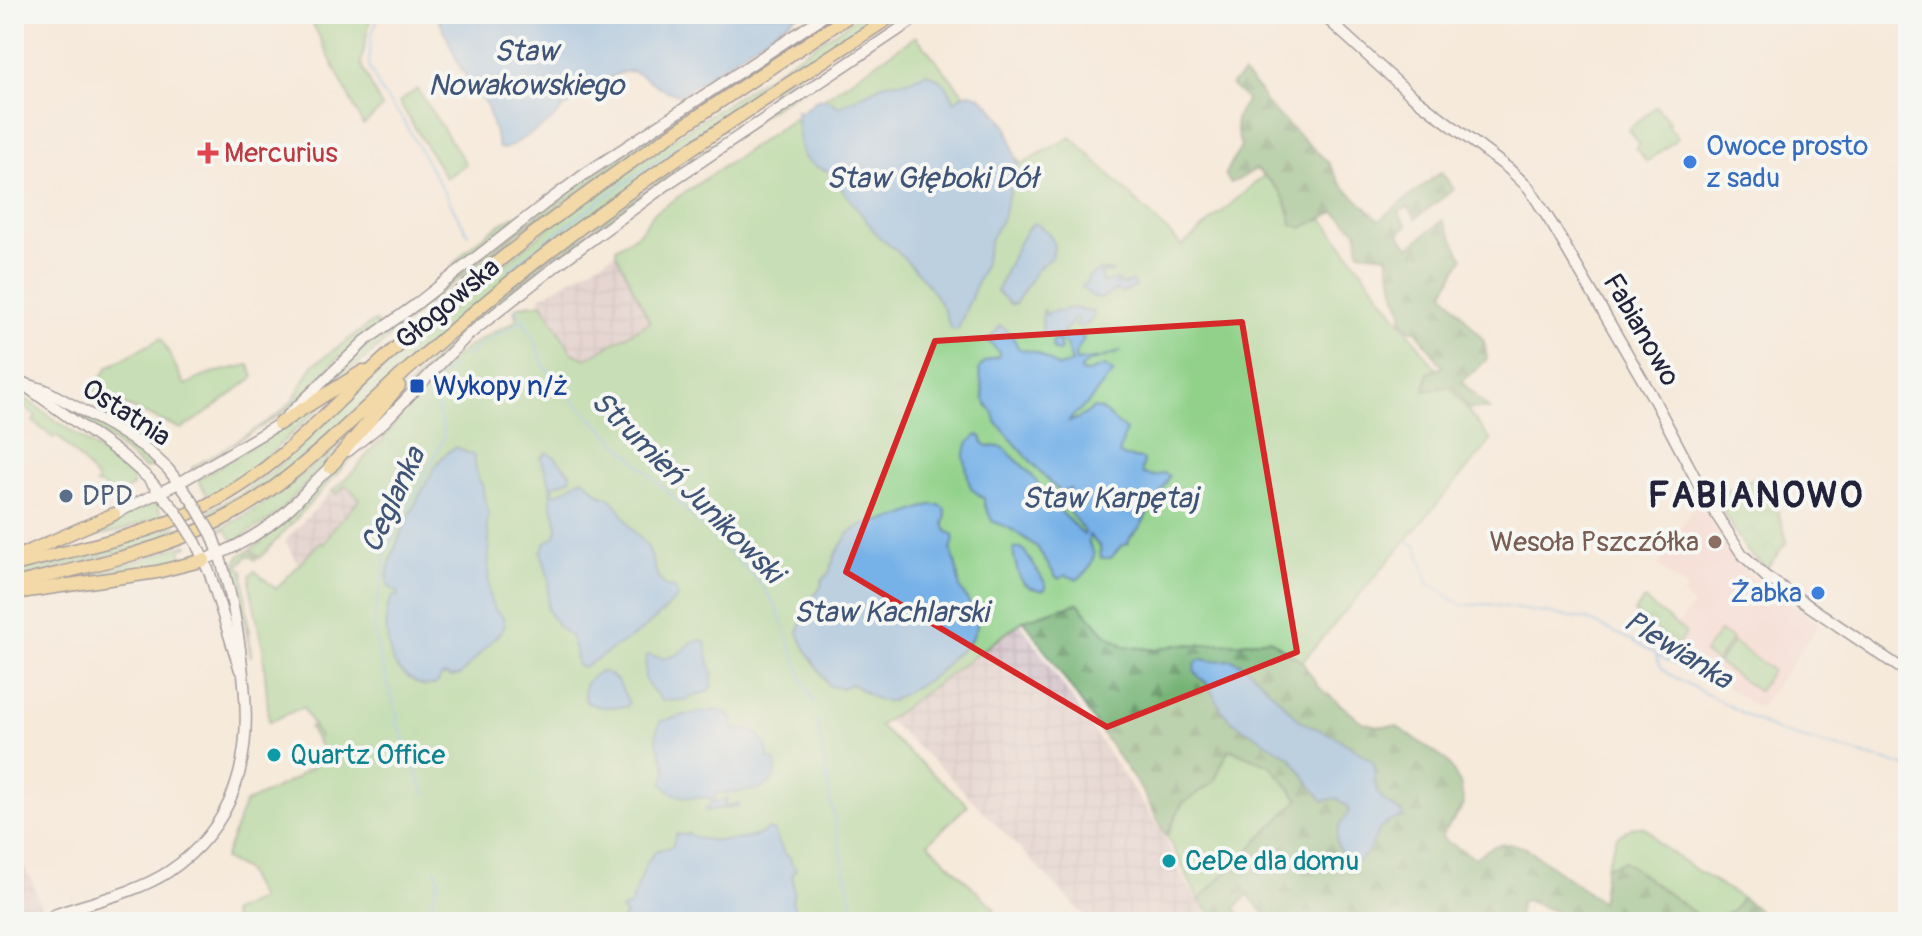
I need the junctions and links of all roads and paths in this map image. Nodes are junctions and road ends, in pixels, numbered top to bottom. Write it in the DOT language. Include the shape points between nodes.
graph roads {
  1 [pos="827,14"];
  2 [pos="852,14"];
  3 [pos="895,14"];
  4 [pos="922,14"];
  5 [pos="1322,14"];
  6 [pos="398,346"];
  7 [pos="421,358"];
  8 [pos="17,380"];
  9 [pos="279,424"];
  10 [pos="330,467"];
  11 [pos="140,470"];
  12 [pos="179,483"];
  13 [pos="160,491"];
  14 [pos="140,501"];
  15 [pos="114,514"];
  16 [pos="219,554"];
  17 [pos="14,558"];
  18 [pos="204,560"];
  19 [pos="14,565"];
  20 [pos="14,584"];
  21 [pos="14,593"];
  22 [pos="1908,673"];
  23 [pos="244,683"];
  24 [pos="56,919"];
  1 -- 9 [label="street, Głogowska" via="543,205 354,350"];
  2 -- 6 [label="main road, Głogowska" via="582,197"];
  3 -- 7 [label="main road, Głogowska" via="607,208"];
  4 -- 10 [label="street, Głogowska" via="639,204 503,307"];
  5 -- 22 [label="street, Fabianowo" via="1420,102 1529,188 1747,561"];
  6 -- 9 [label="main road"];
  6 -- 19 [label="main road, Głogowska" via="274,462 219,499 147,530"];
  7 -- 10 [label="main road"];
  7 -- 20 [label="main road, Głogowska" via="329,443 222,520 159,546"];
  8 -- 11 [label="street, Ostatnia"];
  8 -- 12 [label="street, Ostatnia" via="128,436"];
  9 -- 12 [label="street, Głogowska"];
  10 -- 16 [label="street, Głogowska" via="280,517"];
  11 -- 13 [label="street, Ostatnia"];
  11 -- 14 [label="street" via="146,487"];
  12 -- 13 [label="street"];
  12 -- 16 [label="street, Ostatnia, bridge"];
  13 -- 14 [label="street"];
  13 -- 18 [label="street, Ostatnia, bridge"];
  14 -- 15 [label="street"];
  15 -- 17 [label="main road"];
  16 -- 18 [label="street"];
  16 -- 23 [label="street"];
  18 -- 21 [label="main road" via="148,574"];
  18 -- 23 [label="street"];
  23 -- 24 [label="street" via="242,765 228,805 209,834 158,878"];
}
